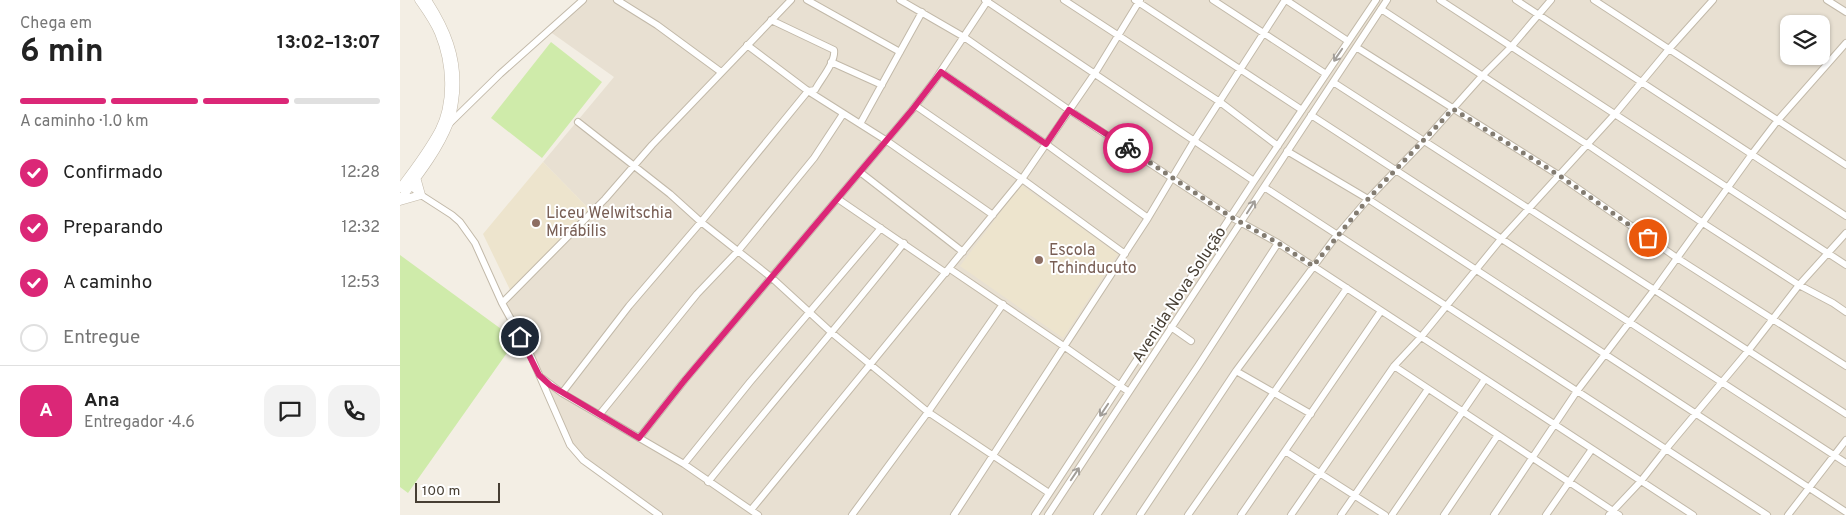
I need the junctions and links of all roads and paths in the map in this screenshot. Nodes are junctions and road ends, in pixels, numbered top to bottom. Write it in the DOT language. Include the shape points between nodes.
graph roads {
  1 [pos="419,0"];
  2 [pos="427,0"];
  3 [pos="583,0"];
  4 [pos="617,0"];
  5 [pos="791,0"];
  6 [pos="807,0"];
  7 [pos="900,0"];
  8 [pos="987,0"];
  9 [pos="1064,0"];
  10 [pos="1212,0"];
  11 [pos="1285,0"];
  12 [pos="1366,0"];
  13 [pos="1387,0"];
  14 [pos="1440,0"];
  15 [pos="1516,0"];
  16 [pos="1551,0"];
  17 [pos="1594,0"];
  18 [pos="1713,0"];
  19 [pos="1828,0"];
  20 [pos="1138,1"];
  21 [pos="1374,2"];
  22 [pos="1381,10"];
  23 [pos="922,12"];
  24 [pos="1846,12"];
  25 [pos="1538,15"];
  26 [pos="771,20"];
  27 [pos="1264,33"];
  28 [pos="1118,35"];
  29 [pos="964,38"];
  30 [pos="1348,42"];
  31 [pos="1846,42"];
  32 [pos="747,45"];
  33 [pos="1356,47"];
  34 [pos="1511,47"];
  35 [pos="1669,49"];
  36 [pos="900,52"];
  37 [pos="831,62"];
  38 [pos="1240,68"];
  39 [pos="721,72"];
  40 [pos="941,72"];
  41 [pos="1094,74"];
  42 [pos="1326,74"];
  43 [pos="1482,76"];
  44 [pos="1333,82"];
  45 [pos="1641,83"];
  46 [pos="882,85"];
  47 [pos="808,91"];
  48 [pos="1220,102"];
  49 [pos="916,106"];
  50 [pos="1453,109"];
  51 [pos="1069,110"];
  52 [pos="1302,110"];
  53 [pos="843,114"];
  54 [pos="1615,114"];
  55 [pos="1310,115"];
  56 [pos="1778,120"];
  57 [pos="578,122"];
  58 [pos="449,124"];
  59 [pos="860,124"];
  60 [pos="886,141"];
  61 [pos="1194,141"];
  62 [pos="1424,141"];
  63 [pos="1046,144"];
  64 [pos="1588,145"];
  65 [pos="1278,146"];
  66 [pos="1287,151"];
  67 [pos="1752,154"];
  68 [pos="1846,165"];
  69 [pos="636,166"];
  70 [pos="1396,170"];
  71 [pos="860,172"];
  72 [pos="1560,176"];
  73 [pos="416,177"];
  74 [pos="1172,177"];
  75 [pos="1022,179"];
  76 [pos="1254,181"];
  77 [pos="405,186"];
  78 [pos="1264,188"];
  79 [pos="1727,188"];
  80 [pos="421,195"];
  81 [pos="838,198"];
  82 [pos="1368,199"];
  83 [pos="400,200"];
  84 [pos="1529,209"];
  85 [pos="992,215"];
  86 [pos="1846,216"];
  87 [pos="1231,217"];
  88 [pos="1148,218"];
  89 [pos="702,222"];
  90 [pos="1241,222"];
  91 [pos="1703,223"];
  92 [pos="881,228"];
  93 [pos="1846,233"];
  94 [pos="1337,235"];
  95 [pos="1501,239"];
  96 [pos="904,243"];
  97 [pos="1278,243"];
  98 [pos="738,251"];
  99 [pos="963,252"];
  100 [pos="1829,253"];
  101 [pos="1125,254"];
  102 [pos="1677,258"];
  103 [pos="1846,265"];
  104 [pos="1313,266"];
  105 [pos="1476,270"];
  106 [pos="948,271"];
  107 [pos="772,278"];
  108 [pos="1799,285"];
  109 [pos="1346,288"];
  110 [pos="1654,290"];
  111 [pos="502,304"];
  112 [pos="1003,304"];
  113 [pos="1446,306"];
  114 [pos="1381,311"];
  115 [pos="1846,312"];
  116 [pos="810,313"];
  117 [pos="1773,319"];
  118 [pos="1630,322"];
  119 [pos="1172,327"];
  120 [pos="832,333"];
  121 [pos="1420,337"];
  122 [pos="1191,341"];
  123 [pos="1066,347"];
  124 [pos="1748,351"];
  125 [pos="1604,354"];
  126 [pos="870,364"];
  127 [pos="1394,366"];
  128 [pos="1846,366"];
  129 [pos="1236,371"];
  130 [pos="539,375"];
  131 [pos="1485,379"];
  132 [pos="1722,382"];
  133 [pos="1120,386"];
  134 [pos="1428,389"];
  135 [pos="1577,391"];
  136 [pos="1129,392"];
  137 [pos="562,393"];
  138 [pos="1274,393"];
  139 [pos="928,412"];
  140 [pos="1463,412"];
  141 [pos="600,414"];
  142 [pos="1311,414"];
  143 [pos="1696,414"];
  144 [pos="1846,414"];
  145 [pos="1554,424"];
  146 [pos="1498,435"];
  147 [pos="639,438"];
  148 [pos="1846,440"];
  149 [pos="1592,449"];
  150 [pos="1666,449"];
  151 [pos="1286,451"];
  152 [pos="994,455"];
  153 [pos="1834,455"];
  154 [pos="1533,458"];
  155 [pos="1846,463"];
  156 [pos="684,464"];
  157 [pos="1320,472"];
  158 [pos="1641,481"];
  159 [pos="708,482"];
  160 [pos="1569,482"];
  161 [pos="1808,488"];
  162 [pos="1048,493"];
  163 [pos="1355,496"];
  164 [pos="751,510"];
  165 [pos="1846,512"];
  166 [pos="1614,514"];
  167 [pos="659,515"];
  168 [pos="758,515"];
  169 [pos="852,515"];
  170 [pos="954,515"];
  171 [pos="1035,515"];
  172 [pos="1048,515"];
  173 [pos="1097,515"];
  174 [pos="1140,515"];
  175 [pos="1188,515"];
  176 [pos="1241,515"];
  177 [pos="1291,515"];
  178 [pos="1341,515"];
  179 [pos="1385,515"];
  180 [pos="1392,515"];
  181 [pos="1444,515"];
  182 [pos="1494,515"];
  183 [pos="1546,515"];
  184 [pos="1693,515"];
  185 [pos="1767,515"];
  186 [pos="1788,515"];
  1 -- 77 [label="street" via="438,31 444,48 448,96 440,130"];
  2 -- 58 [label="street" via="444,27 455,69 453,111"];
  3 -- 58 [label="street"];
  4 -- 39 [label="street"];
  5 -- 26 [label="street"];
  6 -- 36 [label="street"];
  7 -- 23 [label="street"];
  8 -- 29 [label="street"];
  8 -- 41 [label="street"];
  9 -- 28 [label="street"];
  10 -- 27 [label="street"];
  11 -- 27 [label="street"];
  11 -- 30 [label="street"];
  12 -- 21 [label="street"];
  13 -- 22 [label="street, Avenida Nova Solução"];
  14 -- 34 [label="street"];
  15 -- 25 [label="street"];
  16 -- 25 [label="street"];
  17 -- 35 [label="street"];
  18 -- 35 [label="street"];
  19 -- 24 [label="street"];
  20 -- 28 [label="street"];
  20 -- 38 [label="street"];
  21 -- 30 [label="street, Avenida Nova Solução"];
  22 -- 33 [label="street, Avenida Nova Solução"];
  22 -- 43 [label="street"];
  23 -- 29 [label="street"];
  23 -- 36 [label="street"];
  25 -- 34 [label="street"];
  25 -- 45 [label="street"];
  26 -- 32 [label="street"];
  26 -- 37 [label="street" via="834,50"];
  27 -- 38 [label="street"];
  27 -- 42 [label="street"];
  28 -- 41 [label="street"];
  28 -- 48 [label="street"];
  29 -- 40 [label="street"];
  29 -- 51 [label="street"];
  30 -- 42 [label="street, Avenida Nova Solução, one-way"];
  31 -- 56 [label="street"];
  32 -- 39 [label="street"];
  32 -- 47 [label="street"];
  33 -- 44 [label="street, Avenida Nova Solução"];
  33 -- 50 [label="street"];
  34 -- 43 [label="street"];
  34 -- 54 [label="street"];
  35 -- 45 [label="street"];
  35 -- 56 [label="street"];
  36 -- 46 [label="street"];
  37 -- 46 [label="street"];
  37 -- 47 [label="street" via="814,90"];
  38 -- 48 [label="street"];
  38 -- 52 [label="street"];
  39 -- 69 [label="street"];
  40 -- 49 [label="street"];
  40 -- 63 [label="street"];
  41 -- 51 [label="street"];
  41 -- 61 [label="street"];
  42 -- 52 [label="street, Avenida Nova Solução"];
  43 -- 50 [label="street"];
  43 -- 64 [label="street"];
  44 -- 55 [label="street, Avenida Nova Solução"];
  44 -- 62 [label="street"];
  45 -- 54 [label="street"];
  45 -- 67 [label="street"];
  46 -- 59 [label="street"];
  47 -- 53 [label="street"];
  47 -- 89 [label="street"];
  48 -- 61 [label="street"];
  48 -- 65 [label="street"];
  49 -- 60 [label="street"];
  49 -- 75 [label="street"];
  50 -- 62 [label="street"];
  50 -- 72 [label="street"];
  51 -- 63 [label="street"];
  51 -- 74 [label="street"];
  52 -- 65 [label="street, Avenida Nova Solução"];
  53 -- 59 [label="street"];
  53 -- 98 [label="street" via="814,158"];
  54 -- 64 [label="street"];
  54 -- 79 [label="street"];
  55 -- 66 [label="street, Avenida Nova Solução"];
  55 -- 70 [label="street"];
  56 -- 67 [label="street"];
  56 -- 68 [label="street"];
  57 -- 69 [label="street"];
  58 -- 73 [label="street"];
  59 -- 60 [label="street"];
  60 -- 71 [label="street"];
  60 -- 85 [label="street"];
  61 -- 74 [label="street"];
  61 -- 76 [label="street"];
  62 -- 70 [label="street"];
  62 -- 84 [label="street"];
  63 -- 75 [label="street"];
  63 -- 88 [label="street"];
  64 -- 72 [label="street"];
  64 -- 91 [label="street"];
  65 -- 76 [label="street, Avenida Nova Solução"];
  66 -- 78 [label="street, Avenida Nova Solução"];
  66 -- 82 [label="street"];
  67 -- 79 [label="street"];
  67 -- 86 [label="street"];
  69 -- 89 [label="street"];
  69 -- 111 [label="street"];
  70 -- 82 [label="street"];
  70 -- 95 [label="street"];
  71 -- 81 [label="street"];
  71 -- 99 [label="street"];
  72 -- 84 [label="street"];
  72 -- 102 [label="street"];
  73 -- 77 [label="street"];
  73 -- 80 [label="street"];
  74 -- 87 [label="street"];
  74 -- 88 [label="street"];
  75 -- 85 [label="street"];
  75 -- 101 [label="street"];
  76 -- 87 [label="street, Avenida Nova Solução"];
  77 -- 80 [label="street"];
  77 -- 83 [label="street"];
  90 -- 78 [label="street, Avenida Nova Solução, one-way"];
  78 -- 94 [label="street"];
  79 -- 91 [label="street"];
  79 -- 100 [label="street"];
  80 -- 83 [label="street"];
  80 -- 111 [label="street" via="452,215 466,230"];
  81 -- 92 [label="street"];
  81 -- 107 [label="street"];
  82 -- 94 [label="street"];
  82 -- 105 [label="street"];
  84 -- 95 [label="street"];
  84 -- 110 [label="street"];
  85 -- 99 [label="street"];
  87 -- 90 [label="street"];
  87 -- 133 [label="street, Avenida Nova Solução"];
  88 -- 101 [label="street"];
  89 -- 98 [label="street"];
  89 -- 137 [label="street" via="629,306"];
  90 -- 97 [label="street"];
  90 -- 119 [label="street, Avenida Nova Solução"];
  91 -- 102 [label="street"];
  91 -- 108 [label="street"];
  92 -- 96 [label="street"];
  92 -- 116 [label="street"];
  93 -- 100 [label="street"];
  94 -- 104 [label="street"];
  94 -- 113 [label="street"];
  95 -- 105 [label="street"];
  95 -- 118 [label="street"];
  96 -- 106 [label="street"];
  96 -- 120 [label="street"];
  97 -- 104 [label="street"];
  97 -- 173 [label="street"];
  98 -- 107 [label="street"];
  98 -- 141 [label="street" via="697,294"];
  99 -- 106 [label="street"];
  100 -- 103 [label="street"];
  100 -- 108 [label="street"];
  101 -- 123 [label="street"];
  102 -- 110 [label="street"];
  102 -- 117 [label="street"];
  104 -- 109 [label="street"];
  104 -- 129 [label="street"];
  105 -- 113 [label="street"];
  105 -- 125 [label="street"];
  106 -- 112 [label="street"];
  106 -- 126 [label="street"];
  107 -- 116 [label="street"];
  107 -- 147 [label="street"];
  108 -- 115 [label="street"];
  108 -- 117 [label="street"];
  109 -- 114 [label="street"];
  109 -- 138 [label="street"];
  110 -- 118 [label="street"];
  110 -- 124 [label="street"];
  111 -- 130 [label="street"];
  112 -- 123 [label="street"];
  112 -- 139 [label="street"];
  113 -- 121 [label="street"];
  113 -- 135 [label="street"];
  114 -- 121 [label="street"];
  114 -- 142 [label="street"];
  116 -- 120 [label="street"];
  116 -- 156 [label="street"];
  117 -- 124 [label="street"];
  117 -- 128 [label="street"];
  118 -- 125 [label="street"];
  118 -- 132 [label="street"];
  119 -- 122 [label="street"];
  119 -- 136 [label="street, Avenida Nova Solução"];
  120 -- 126 [label="street"];
  120 -- 159 [label="street"];
  121 -- 127 [label="street"];
  121 -- 131 [label="street"];
  123 -- 133 [label="street"];
  123 -- 152 [label="street"];
  124 -- 132 [label="street"];
  124 -- 144 [label="street"];
  125 -- 135 [label="street"];
  125 -- 143 [label="street"];
  126 -- 139 [label="street"];
  126 -- 164 [label="street"];
  127 -- 134 [label="street"];
  127 -- 157 [label="street"];
  129 -- 138 [label="street"];
  129 -- 174 [label="street"];
  130 -- 137 [label="street"];
  130 -- 167 [label="street" via="570,445 584,460"];
  131 -- 140 [label="street"];
  131 -- 145 [label="street"];
  132 -- 143 [label="street"];
  132 -- 153 [label="street"];
  133 -- 136 [label="street"];
  133 -- 162 [label="street, Avenida Nova Solução, one-way"];
  134 -- 140 [label="street"];
  134 -- 163 [label="street"];
  135 -- 145 [label="street"];
  135 -- 150 [label="street"];
  172 -- 136 [label="street, Avenida Nova Solução, one-way"];
  137 -- 141 [label="street"];
  138 -- 142 [label="street"];
  138 -- 175 [label="street"];
  139 -- 152 [label="street"];
  139 -- 169 [label="street"];
  140 -- 146 [label="street"];
  140 -- 180 [label="street"];
  141 -- 147 [label="street"];
  142 -- 151 [label="street"];
  143 -- 150 [label="street"];
  143 -- 161 [label="street"];
  145 -- 149 [label="street"];
  145 -- 154 [label="street"];
  146 -- 154 [label="street"];
  146 -- 181 [label="street"];
  147 -- 156 [label="street"];
  148 -- 153 [label="street"];
  149 -- 158 [label="street"];
  149 -- 160 [label="street"];
  150 -- 158 [label="street"];
  150 -- 185 [label="street"];
  151 -- 157 [label="street"];
  151 -- 176 [label="street"];
  152 -- 162 [label="street"];
  152 -- 170 [label="street"];
  153 -- 155 [label="street"];
  153 -- 161 [label="street"];
  154 -- 160 [label="street"];
  154 -- 182 [label="street"];
  156 -- 159 [label="street"];
  157 -- 163 [label="street"];
  157 -- 177 [label="street"];
  158 -- 166 [label="street"];
  158 -- 184 [label="street"];
  159 -- 164 [label="street"];
  160 -- 166 [label="street"];
  160 -- 183 [label="street"];
  161 -- 165 [label="street"];
  161 -- 186 [label="street"];
  162 -- 171 [label="street, Avenida Nova Solução"];
  163 -- 178 [label="street"];
  163 -- 179 [label="street"];
  164 -- 168 [label="street"];
}
